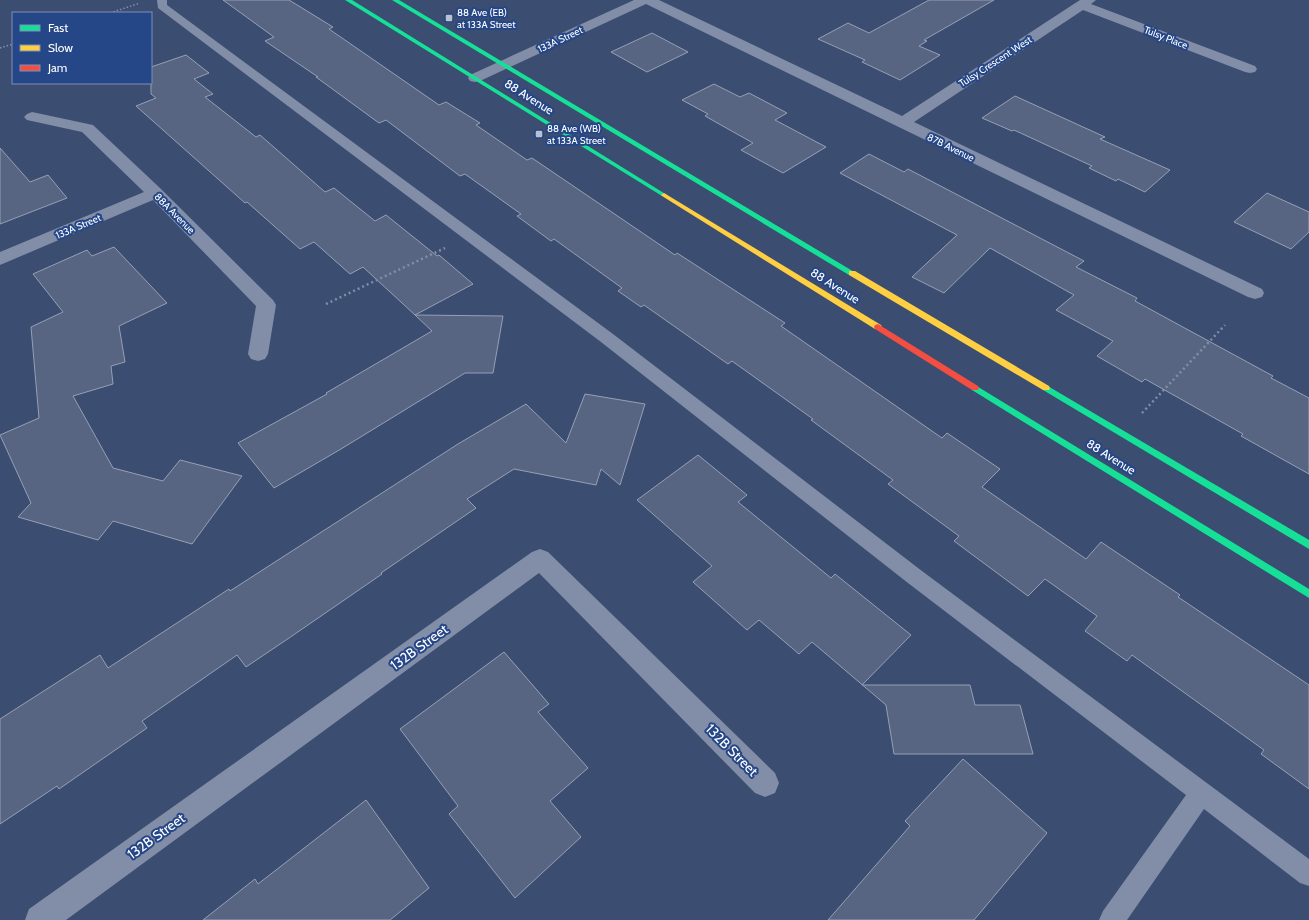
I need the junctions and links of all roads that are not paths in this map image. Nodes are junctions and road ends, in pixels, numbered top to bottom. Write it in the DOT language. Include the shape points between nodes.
graph roads {
  1 [pos="162,0"];
  2 [pos="348,0"];
  3 [pos="395,0"];
  4 [pos="644,0"];
  5 [pos="648,0"];
  6 [pos="1085,3"];
  7 [pos="503,64"];
  8 [pos="1250,69"];
  9 [pos="475,78"];
  10 [pos="32,117"];
  11 [pos="902,123"];
  12 [pos="155,193"];
  13 [pos="0,259"];
  14 [pos="1255,293"];
  15 [pos="258,354"];
  16 [pos="1309,545"];
  17 [pos="1309,594"];
  18 [pos="765,783"];
  19 [pos="1202,793"];
  20 [pos="1309,874"];
  21 [pos="40,920"];
  22 [pos="1112,920"];
  1 -- 19 [label="lane" via="162,6 607,338 915,577"];
  2 -- 9 [label="main road, 88 Avenue"];
  3 -- 7 [label="main road, 88 Avenue"];
  4 -- 7 [label="street, 133A Street"];
  5 -- 11 [label="street, 87B Avenue"];
  6 -- 8 [label="street, Tulsy Place"];
  6 -- 11 [label="street, Tulsy Crescent West"];
  7 -- 9 [label="street, 133A Street"];
  7 -- 16 [label="main road, 88 Avenue"];
  9 -- 17 [label="main road, 88 Avenue"];
  10 -- 12 [label="street, 88A Avenue" via="87,128"];
  11 -- 14 [label="street, 87B Avenue"];
  12 -- 13 [label="street, 133A Street"];
  12 -- 15 [label="street, 88A Avenue" via="266,304"];
  18 -- 21 [label="street, 132B Street" via="540,559"];
  19 -- 20 [label="lane"];
  19 -- 22 [label="lane"];
}
